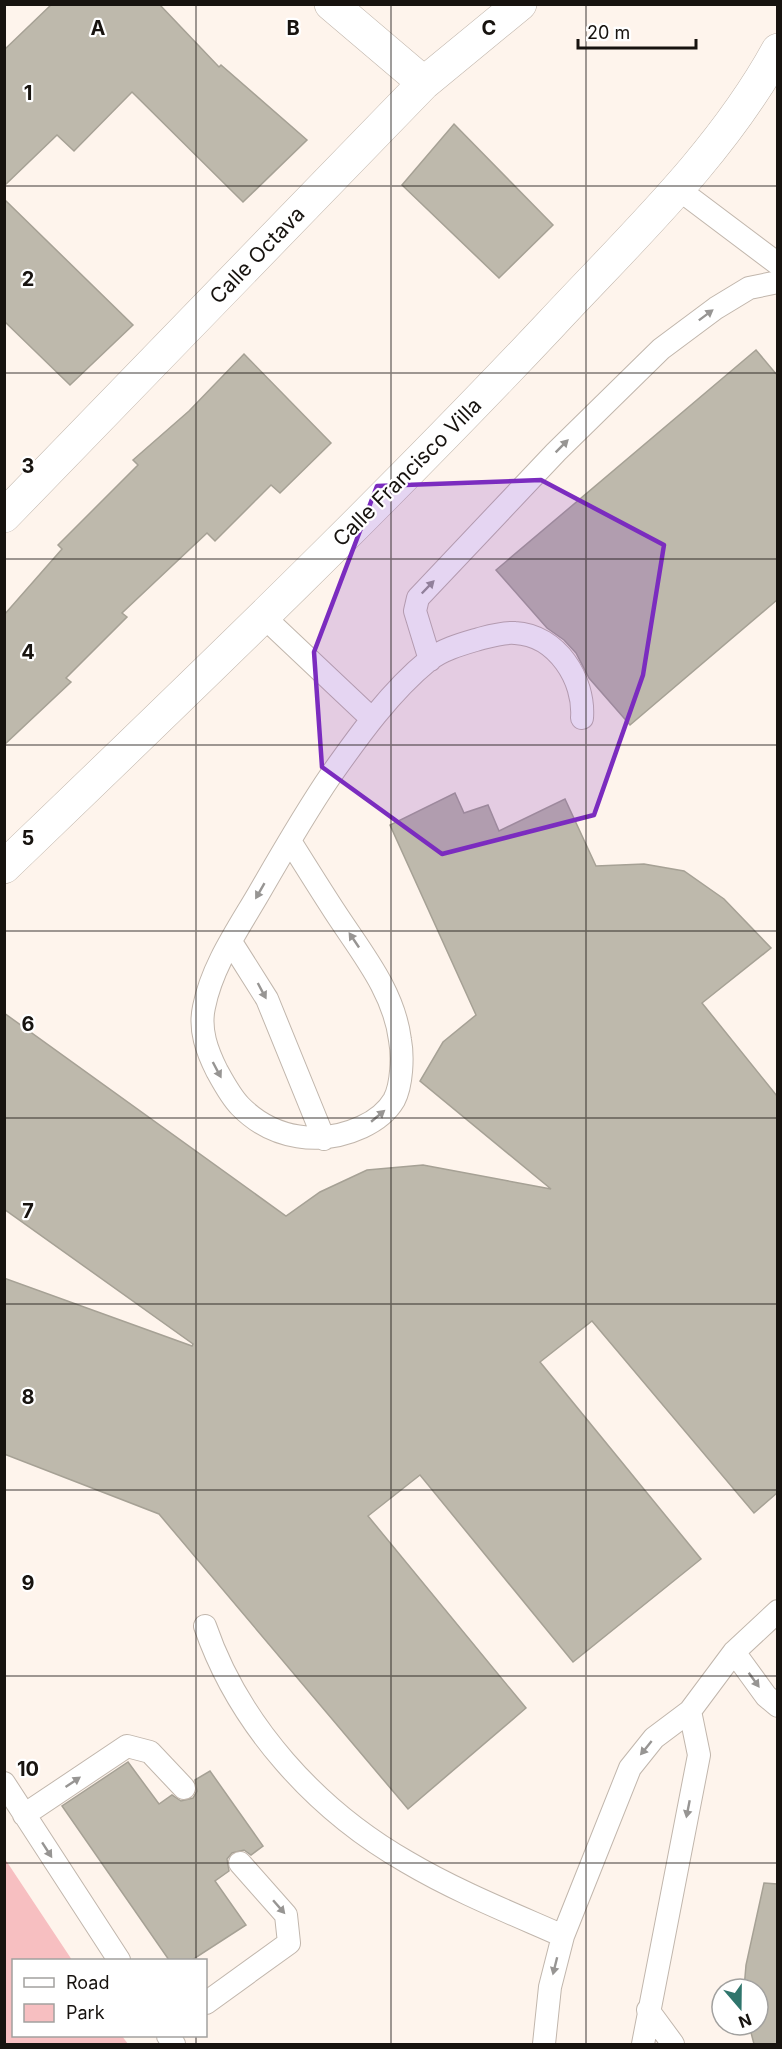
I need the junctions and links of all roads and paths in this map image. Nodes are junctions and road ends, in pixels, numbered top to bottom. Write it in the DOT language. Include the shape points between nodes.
graph roads {
  1 [pos="332,4"];
  2 [pos="520,4"];
  3 [pos="777,50"];
  4 [pos="424,83"];
  5 [pos="677,188"];
  6 [pos="777,264"];
  7 [pos="777,282"];
  8 [pos="4,516"];
  9 [pos="264,617"];
  10 [pos="430,660"];
  11 [pos="371,718"];
  12 [pos="582,718"];
  13 [pos="290,841"];
  14 [pos="4,867"];
  15 [pos="231,942"];
  16 [pos="324,1139"];
  17 [pos="777,1611"];
  18 [pos="205,1626"];
  19 [pos="734,1652"];
  20 [pos="777,1706"];
  21 [pos="690,1711"];
  22 [pos="4,1783"];
  23 [pos="183,1788"];
  24 [pos="24,1815"];
  25 [pos="240,1863"];
  26 [pos="563,1936"];
  27 [pos="118,1959"];
  28 [pos="207,2002"];
  29 [pos="648,2010"];
  30 [pos="544,2044"];
  31 [pos="643,2044"];
  32 [pos="673,2044"];
  1 -- 4 [label="street"];
  2 -- 4 [label="street, Calle Octava"];
  3 -- 5 [label="street, Calle Francisco Villa" via="728,129"];
  4 -- 8 [label="street, Calle Octava"];
  5 -- 6 [label="lane"];
  5 -- 9 [label="street, Calle Francisco Villa" via="509,368"];
  10 -- 7 [label="lane, one-way" via="415,610 418,598 556,452 661,349 749,288"];
  9 -- 11 [label="lane"];
  9 -- 14 [label="street, Calle Francisco Villa"];
  10 -- 11 [label="lane"];
  10 -- 12 [label="lane" via="458,645 493,635 514,633 533,637 570,666 580,685"];
  11 -- 13 [label="lane"];
  13 -- 15 [label="lane, one-way"];
  16 -- 13 [label="lane, one-way" via="377,1120 394,1099 401,1041 393,1006 373,967"];
  15 -- 16 [label="lane, one-way" via="267,999"];
  15 -- 16 [label="lane, one-way" via="220,960 204,1007 202,1026 207,1052 240,1106 267,1126 292,1136"];
  17 -- 19 [label="lane"];
  18 -- 26 [label="lane" via="225,1677 270,1745 313,1793 407,1863"];
  19 -- 20 [label="lane, one-way"];
  19 -- 21 [label="lane"];
  21 -- 26 [label="lane, one-way" via="654,1738 630,1768"];
  21 -- 29 [label="lane, one-way" via="699,1755"];
  22 -- 24 [label="lane"];
  24 -- 23 [label="lane, one-way" via="127,1746 150,1752"];
  24 -- 27 [label="lane, one-way"];
  25 -- 28 [label="lane, one-way" via="286,1915 289,1943"];
  26 -- 30 [label="lane, one-way" via="550,1987"];
  29 -- 31 [label="lane"];
  29 -- 32 [label="lane"];
}
